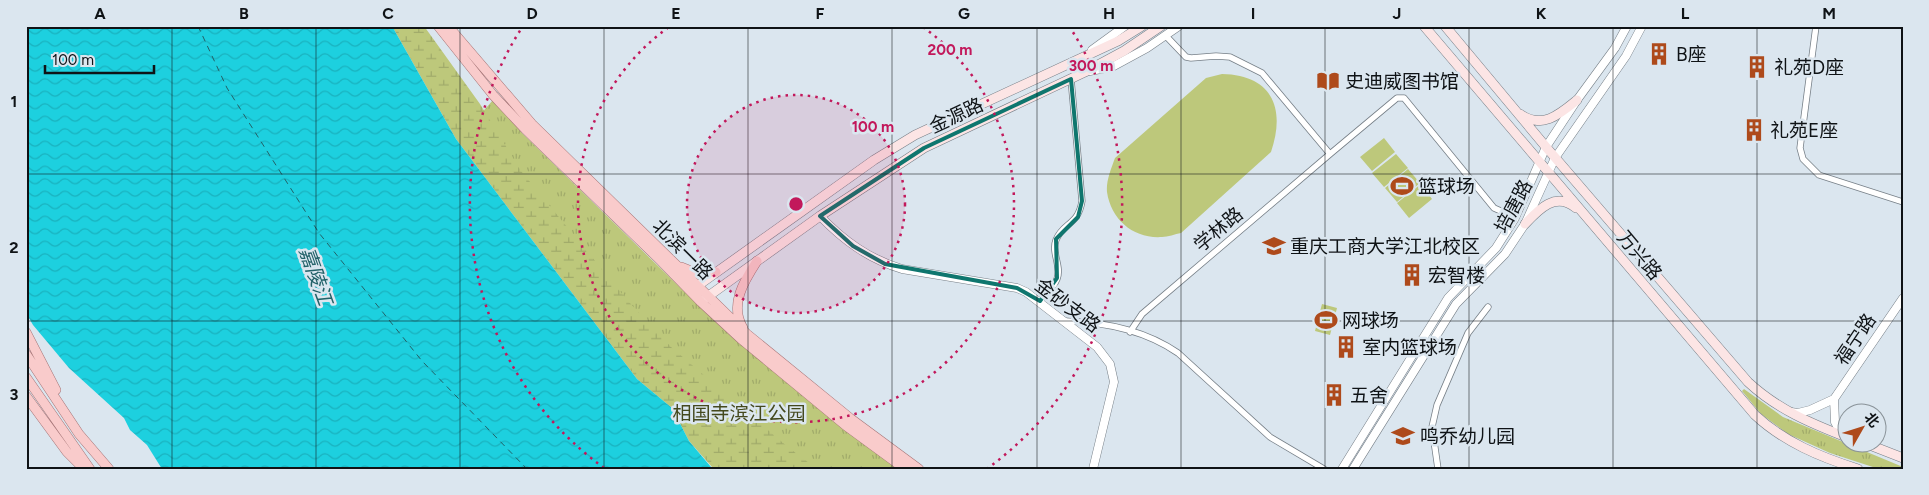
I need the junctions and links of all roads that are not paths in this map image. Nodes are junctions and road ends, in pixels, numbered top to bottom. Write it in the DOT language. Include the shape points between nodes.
graph roads {
  1 [pos="438,26"];
  2 [pos="448,26"];
  3 [pos="1125,26"];
  4 [pos="1142,26"];
  5 [pos="1161,26"];
  6 [pos="1179,26"];
  7 [pos="1424,26"];
  8 [pos="1444,26"];
  9 [pos="1627,26"];
  10 [pos="1642,26"];
  11 [pos="1816,26"];
  12 [pos="1166,36"];
  13 [pos="1078,60"];
  14 [pos="1085,72"];
  15 [pos="1071,79"];
  16 [pos="1577,100"];
  17 [pos="1514,110"];
  18 [pos="1546,147"];
  19 [pos="1330,154"];
  20 [pos="1555,158"];
  21 [pos="1540,162"];
  22 [pos="1549,172"];
  23 [pos="1903,202"];
  24 [pos="1503,212"];
  25 [pos="820,216"];
  26 [pos="1589,220"];
  27 [pos="1525,224"];
  28 [pos="750,248"];
  29 [pos="756,261"];
  30 [pos="676,265"];
  31 [pos="716,272"];
  32 [pos="693,288"];
  33 [pos="1903,298"];
  34 [pos="704,299"];
  35 [pos="1040,301"];
  36 [pos="1488,307"];
  37 [pos="1065,321"];
  38 [pos="26,332"];
  39 [pos="1130,332"];
  40 [pos="747,334"];
  41 [pos="26,354"];
  42 [pos="26,378"];
  43 [pos="26,396"];
  44 [pos="1834,399"];
  45 [pos="1786,412"];
  46 [pos="1836,424"];
  47 [pos="1836,433"];
  48 [pos="79,434"];
  49 [pos="1886,451"];
  50 [pos="1903,458"];
  51 [pos="84,469"];
  52 [pos="90,469"];
  53 [pos="109,469"];
  54 [pos="905,469"];
  55 [pos="919,469"];
  56 [pos="1093,469"];
  57 [pos="1324,469"];
  58 [pos="1342,469"];
  59 [pos="1353,469"];
  60 [pos="1438,469"];
  61 [pos="1858,469"];
  1 -- 32 [label="main road, 北滨一路" via="493,95 525,129"];
  2 -- 30 [label="main road, 北滨一路" via="532,124"];
  3 -- 13 [label="street"];
  4 -- 13 [label="main road, 金源路"];
  5 -- 14 [label="main road, 金源路"];
  6 -- 12 [label="street"];
  7 -- 21 [label="main road, 万兴路"];
  8 -- 17 [label="main road, 万兴路"];
  9 -- 16 [label="street, 培唐路" via="1616,48"];
  10 -- 20 [label="street, 培唐路" via="1626,56"];
  11 -- 23 [label="street" via="1800,148 1804,159 1819,175"];
  12 -- 14 [label="street" via="1112,67"];
  12 -- 19 [label="street" via="1186,57 1230,57 1262,73"];
  13 -- 28 [label="main road, 金源路" via="915,135 874,160"];
  14 -- 15 [label="main road, 金源路"];
  15 -- 25 [label="main road, 金源路" via="924,148"];
  15 -- 35 [label="street" via="1082,201 1078,217 1056,239 1057,278"];
  16 -- 17 [label="main road" via="1549,120 1531,120"];
  16 -- 18 [label="street, 培唐路"];
  17 -- 18 [label="main road, 万兴路"];
  18 -- 20 [label="main road, 万兴路"];
  18 -- 21 [label="street, 培唐路"];
  19 -- 24 [label="street, 学林路" via="1398,98 1404,98 1494,208"];
  19 -- 39 [label="street, 学林路" via="1142,314"];
  20 -- 22 [label="street, 培唐路"];
  20 -- 45 [label="main road, 万兴路" via="1748,382"];
  21 -- 22 [label="main road, 万兴路"];
  21 -- 58 [label="street, 培唐路" via="1515,218 1496,248 1448,298"];
  22 -- 26 [label="main road, 万兴路"];
  22 -- 27 [label="street, 培唐路"];
  25 -- 29 [label="main road, 金源路"];
  25 -- 35 [label="street, 金砂支路" via="853,246 885,264 1016,288"];
  26 -- 27 [label="main road" via="1573,206 1558,201 1545,204"];
  26 -- 61 [label="main road, 万兴路" via="1762,422 1787,440"];
  27 -- 59 [label="street, 培唐路" via="1505,254 1456,304"];
  28 -- 29 [label="main road" via="746,254 748,259"];
  28 -- 31 [label="main road, 金源路"];
  29 -- 34 [label="main road, 金源路"];
  29 -- 40 [label="main road" via="744,280 738,299 739,320"];
  30 -- 31 [label="main road" via="696,273"];
  30 -- 32 [label="main road, 北滨一路"];
  31 -- 32 [label="main road, 金源路"];
  32 -- 34 [label="main road, 北滨一路"];
  33 -- 44 [label="street, 福宁路"];
  34 -- 40 [label="main road, 北滨一路"];
  34 -- 54 [label="main road, 北滨一路" via="741,340"];
  35 -- 37 [label="street, 金砂支路"];
  36 -- 60 [label="street" via="1468,333 1437,405 1432,436"];
  37 -- 39 [label="street" via="1094,323"];
  37 -- 56 [label="street, 金砂支路" via="1104,355 1113,374 1114,382"];
  38 -- 48 [label="main road"];
  39 -- 57 [label="street" via="1155,340 1178,353 1270,437"];
  40 -- 55 [label="main road, 北滨一路"];
  41 -- 48 [label="main road"];
  42 -- 52 [label="main road"];
  43 -- 51 [label="main road" via="67,452"];
  44 -- 45 [label="street" via="1810,410"];
  44 -- 46 [label="street"];
  45 -- 47 [label="main road, 万兴路"];
  48 -- 53 [label="main road"];
  49 -- 50 [label="main road"];
}
